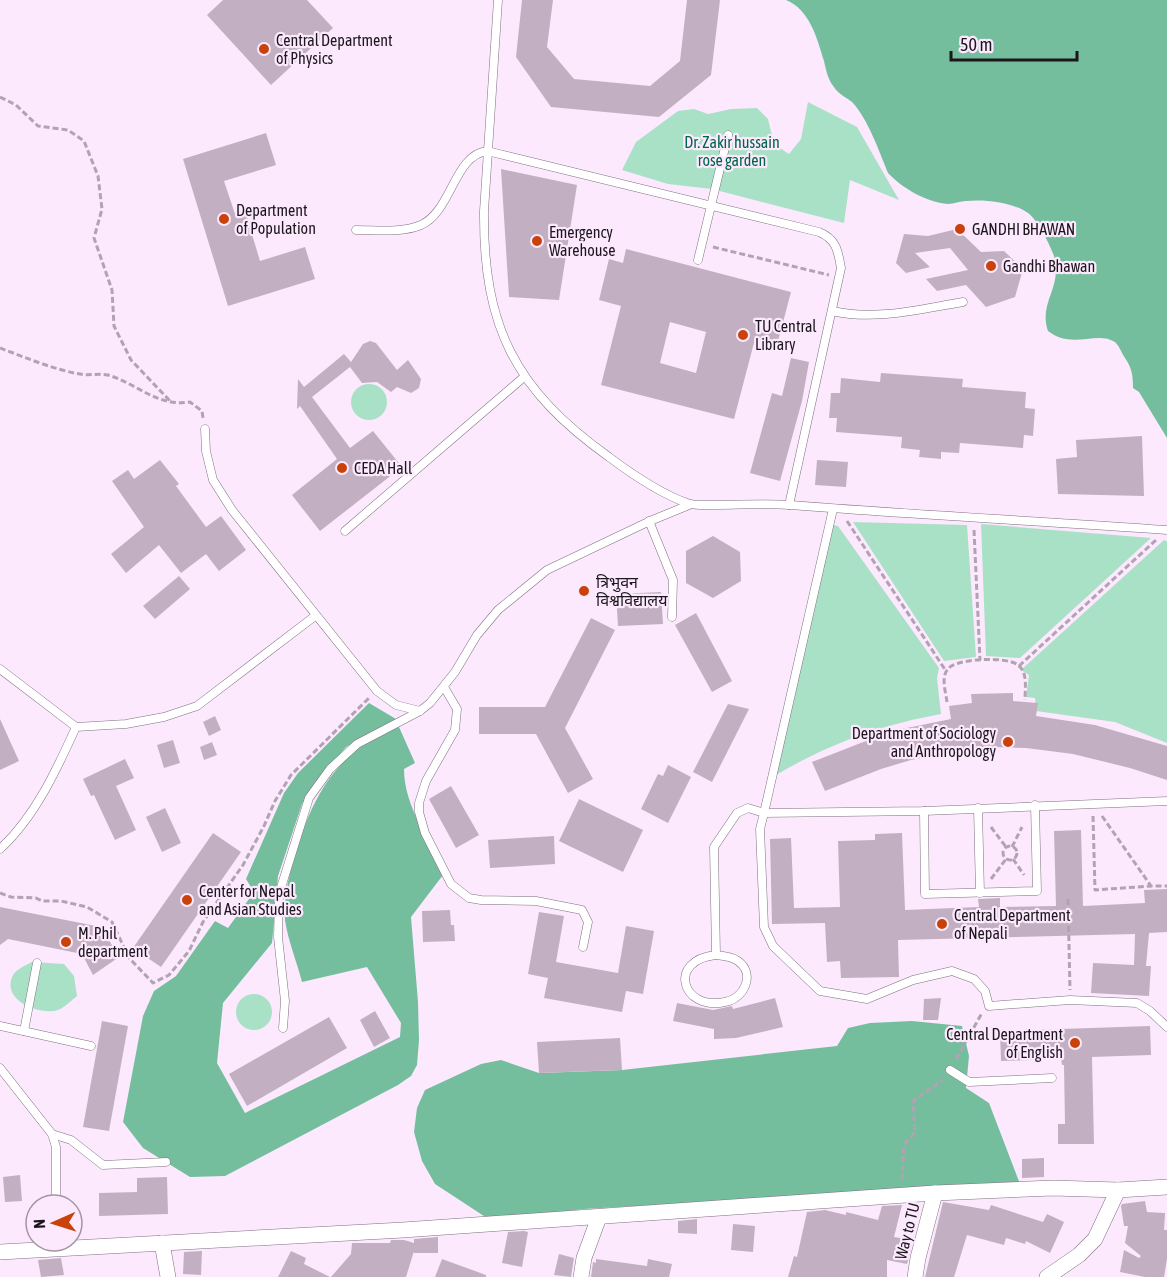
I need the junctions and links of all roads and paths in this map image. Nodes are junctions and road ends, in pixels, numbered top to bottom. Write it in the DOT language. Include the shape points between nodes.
graph roads {
  1 [pos="498,0"];
  2 [pos="0,97"];
  3 [pos="729,135"];
  4 [pos="487,152"];
  5 [pos="711,206"];
  6 [pos="357,230"];
  7 [pos="702,244"];
  8 [pos="698,260"];
  9 [pos="839,277"];
  10 [pos="963,302"];
  11 [pos="832,311"];
  12 [pos="0,348"];
  13 [pos="524,376"];
  14 [pos="171,402"];
  15 [pos="205,429"];
  16 [pos="689,505"];
  17 [pos="789,505"];
  18 [pos="833,510"];
  19 [pos="649,521"];
  20 [pos="849,522"];
  21 [pos="974,525"];
  22 [pos="1167,530"];
  23 [pos="345,531"];
  24 [pos="1160,537"];
  25 [pos="315,615"];
  26 [pos="672,617"];
  27 [pos="980,660"];
  28 [pos="1019,666"];
  29 [pos="0,669"];
  30 [pos="946,670"];
  31 [pos="444,687"];
  32 [pos="377,691"];
  33 [pos="1025,700"];
  34 [pos="947,702"];
  35 [pos="420,711"];
  36 [pos="76,727"];
  37 [pos="1167,801"];
  38 [pos="1093,802"];
  39 [pos="1035,805"];
  40 [pos="978,808"];
  41 [pos="924,811"];
  42 [pos="764,813"];
  43 [pos="0,849"];
  44 [pos="1015,849"];
  45 [pos="1151,886"];
  46 [pos="1167,886"];
  47 [pos="980,892"];
  48 [pos="0,893"];
  49 [pos="1068,899"];
  50 [pos="583,947"];
  51 [pos="716,956"];
  52 [pos="37,963"];
  53 [pos="1070,1000"];
  54 [pos="989,1006"];
  55 [pos="0,1026"];
  56 [pos="1167,1027"];
  57 [pos="283,1028"];
  58 [pos="24,1031"];
  59 [pos="91,1046"];
  60 [pos="0,1068"];
  61 [pos="950,1070"];
  62 [pos="1052,1078"];
  63 [pos="52,1134"];
  64 [pos="166,1162"];
  65 [pos="1167,1186"];
  66 [pos="1118,1190"];
  67 [pos="56,1193"];
  68 [pos="935,1193"];
  69 [pos="900,1196"];
  70 [pos="599,1217"];
  71 [pos="162,1243"];
  72 [pos="84,1244"];
  73 [pos="24,1249"];
  74 [pos="0,1252"];
  75 [pos="168,1277"];
  76 [pos="581,1277"];
  77 [pos="915,1277"];
  78 [pos="1047,1277"];
  1 -- 4 [label="lane"];
  2 -- 14 [label="path" via="38,126 68,130 84,141 98,176 102,209 94,238 112,290 114,326 131,360"];
  3 -- 5 [label="lane"];
  4 -- 5 [label="lane"];
  4 -- 6 [label="lane" via="473,156 464,166 439,210 426,222 400,230"];
  4 -- 13 [label="lane" via="484,243 489,284 500,329"];
  5 -- 7 [label="lane"];
  5 -- 9 [label="lane" via="830,237 838,249"];
  7 -- 8 [label="lane"];
  7 -- 9 [label="path"];
  9 -- 11 [label="lane"];
  10 -- 11 [label="lane" via="878,316"];
  11 -- 17 [label="lane"];
  12 -- 14 [label="path" via="81,374 111,376"];
  13 -- 16 [label="lane" via="564,422 593,446"];
  13 -- 23 [label="lane"];
  14 -- 15 [label="path" via="190,402 202,411"];
  15 -- 25 [label="lane" via="213,480"];
  16 -- 17 [label="lane"];
  16 -- 19 [label="lane"];
  17 -- 18 [label="lane"];
  18 -- 22 [label="lane"];
  18 -- 42 [label="lane"];
  19 -- 26 [label="lane" via="673,580"];
  19 -- 31 [label="lane" via="547,570 521,589 477,635"];
  20 -- 30 [label="path"];
  21 -- 27 [label="path"];
  24 -- 28 [label="path"];
  25 -- 32 [label="lane"];
  25 -- 36 [label="lane" via="197,706 164,717"];
  27 -- 28 [label="path" via="1011,661"];
  27 -- 30 [label="path" via="954,664"];
  28 -- 33 [label="path" via="1026,676"];
  29 -- 36 [label="lane"];
  30 -- 34 [label="path"];
  31 -- 35 [label="lane"];
  31 -- 50 [label="lane" via="457,709 455,730 426,781 419,812 425,833 451,884 469,898 536,901 582,910 588,922"];
  32 -- 35 [label="lane" via="396,705"];
  32 -- 48 [label="path" via="291,775 243,865 203,922 189,951 160,981 153,983 129,958 112,922 87,907"];
  35 -- 57 [label="lane" via="357,744 330,769 309,798 279,894"];
  36 -- 43 [label="lane" via="28,816"];
  37 -- 38 [label="lane"];
  38 -- 39 [label="lane"];
  38 -- 45 [label="path"];
  38 -- 45 [label="path" via="1095,890"];
  39 -- 40 [label="lane"];
  39 -- 47 [label="lane" via="1037,891"];
  40 -- 41 [label="lane"];
  40 -- 47 [label="lane"];
  41 -- 42 [label="lane"];
  41 -- 47 [label="lane" via="925,894"];
  42 -- 51 [label="lane" via="748,808 737,813 714,846"];
  42 -- 54 [label="lane" via="760,829 764,927 773,945 820,991 867,999 913,980 952,971 974,979 985,991"];
  44 -- 44 [label="path" via="1006,847 1005,857 1015,857"];
  45 -- 46 [label="path"];
  49 -- 53 [label="path"];
  51 -- 51 [label="lane" via="694,961 686,973 690,995 704,1002 728,1002 745,988 743,966 731,957"];
  52 -- 58 [label="lane"];
  53 -- 54 [label="lane"];
  53 -- 56 [label="lane" via="1137,1003"];
  54 -- 61 [label="path" via="978,1017"];
  55 -- 58 [label="lane"];
  58 -- 59 [label="lane"];
  60 -- 63 [label="lane"];
  61 -- 62 [label="lane" via="969,1082"];
  61 -- 69 [label="path" via="941,1084 913,1101 915,1132 904,1145"];
  63 -- 64 [label="lane" via="71,1140 103,1165"];
  63 -- 67 [label="lane" via="56,1147"];
  65 -- 66 [label="street"];
  66 -- 68 [label="street" via="1053,1188"];
  66 -- 78 [label="street" via="1095,1239"];
  68 -- 69 [label="street"];
  68 -- 77 [label="street, Way to TU"];
  69 -- 70 [label="street"];
  70 -- 71 [label="street"];
  70 -- 76 [label="street"];
  71 -- 72 [label="street"];
  71 -- 75 [label="street"];
  73 -- 74 [label="street"];
}
